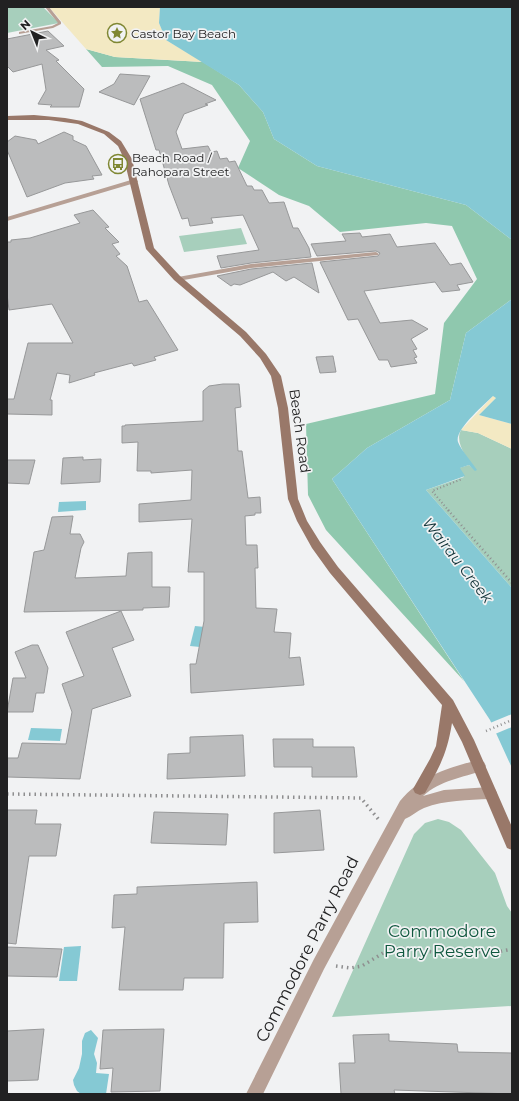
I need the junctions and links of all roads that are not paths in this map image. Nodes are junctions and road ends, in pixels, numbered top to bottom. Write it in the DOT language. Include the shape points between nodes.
graph roads {
  1 [pos="47,7"];
  2 [pos="20,33"];
  3 [pos="7,118"];
  4 [pos="134,182"];
  5 [pos="7,219"];
  6 [pos="376,254"];
  7 [pos="178,279"];
  8 [pos="449,704"];
  9 [pos="479,766"];
  10 [pos="420,789"];
  11 [pos="490,793"];
  12 [pos="392,828"];
  13 [pos="512,843"];
  14 [pos="254,1094"];
  1 -- 2 [label="lane" via="60,23 53,27"];
  3 -- 4 [label="main road, Beach Road" via="56,119 79,123 105,133 122,146"];
  4 -- 5 [label="street"];
  4 -- 7 [label="main road, Beach Road" via="150,249"];
  6 -- 7 [label="lane" via="251,266"];
  7 -- 8 [label="main road, Beach Road" via="243,334 263,356 276,376 283,408 292,499 302,521 334,570"];
  8 -- 9 [label="main road, Beach Road"];
  8 -- 10 [label="main road" via="442,746"];
  9 -- 10 [label="street, Commodore Parry Road" via="434,780"];
  9 -- 11 [label="main road, Beach Road"];
  10 -- 12 [label="street, Commodore Parry Road" via="405,805"];
  11 -- 12 [label="street, Commodore Parry Road" via="448,796 424,801 413,806"];
  11 -- 13 [label="main road, Beach Road"];
  12 -- 14 [label="street, Commodore Parry Road" via="319,964"];
}
